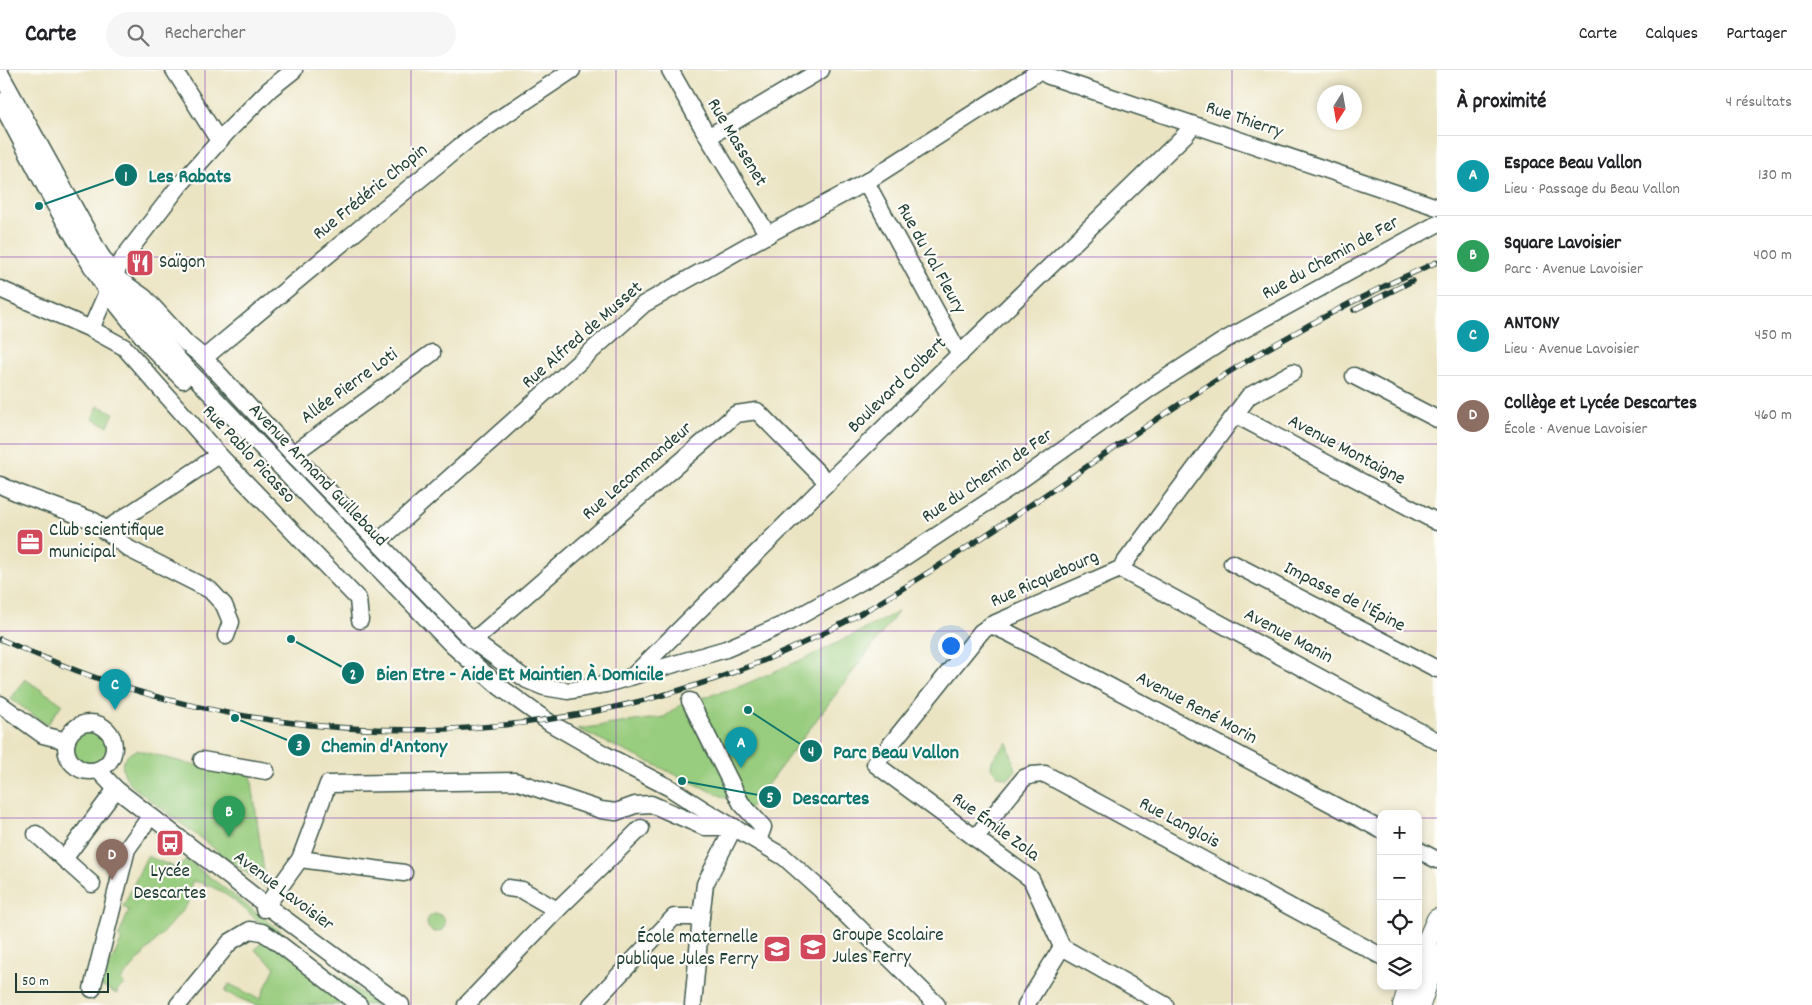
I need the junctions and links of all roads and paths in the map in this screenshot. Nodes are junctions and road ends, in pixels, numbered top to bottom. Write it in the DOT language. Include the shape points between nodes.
graph roads {
  1 [pos="174,70"];
  2 [pos="294,70"];
  3 [pos="572,70"];
  4 [pos="670,70"];
  5 [pos="821,70"];
  6 [pos="1040,70"];
  7 [pos="0,74"];
  8 [pos="275,75"];
  9 [pos="0,101"];
  10 [pos="1193,125"];
  11 [pos="708,137"];
  12 [pos="219,141"];
  13 [pos="866,182"];
  14 [pos="1437,207"];
  15 [pos="1437,224"];
  16 [pos="768,235"];
  17 [pos="114,276"];
  18 [pos="0,289"];
  19 [pos="107,292"];
  20 [pos="91,329"];
  21 [pos="186,342"];
  22 [pos="432,353"];
  23 [pos="960,354"];
  24 [pos="204,358"];
  25 [pos="1293,372"];
  26 [pos="1354,376"];
  27 [pos="238,394"];
  28 [pos="1236,415"];
  29 [pos="233,418"];
  30 [pos="1437,419"];
  31 [pos="293,454"];
  32 [pos="219,455"];
  33 [pos="828,482"];
  34 [pos="0,485"];
  35 [pos="1437,522"];
  36 [pos="104,531"];
  37 [pos="378,542"];
  38 [pos="1232,564"];
  39 [pos="1120,569"];
  40 [pos="360,620"];
  41 [pos="991,625"];
  42 [pos="226,636"];
  43 [pos="473,641"];
  44 [pos="1437,669"];
  45 [pos="632,676"];
  46 [pos="690,701"];
  47 [pos="0,704"];
  48 [pos="67,741"];
  49 [pos="1437,741"];
  50 [pos="202,760"];
  51 [pos="875,764"];
  52 [pos="98,770"];
  53 [pos="266,771"];
  54 [pos="116,789"];
  55 [pos="704,810"];
  56 [pos="147,821"];
  57 [pos="734,827"];
  58 [pos="641,828"];
  59 [pos="1377,828"];
  60 [pos="36,834"];
  61 [pos="975,838"];
  62 [pos="758,840"];
  63 [pos="1422,852"];
  64 [pos="64,858"];
  65 [pos="300,859"];
  66 [pos="1437,860"];
  67 [pos="404,873"];
  68 [pos="92,884"];
  69 [pos="508,888"];
  70 [pos="562,906"];
  71 [pos="266,907"];
  72 [pos="701,917"];
  73 [pos="1437,919"];
  74 [pos="1062,947"];
  75 [pos="1422,953"];
  76 [pos="1377,954"];
  77 [pos="1437,954"];
  78 [pos="92,989"];
  79 [pos="1408,990"];
  80 [pos="928,1002"];
  81 [pos="178,1005"];
  82 [pos="359,1005"];
  83 [pos="401,1005"];
  84 [pos="466,1005"];
  85 [pos="590,1005"];
  86 [pos="693,1005"];
  87 [pos="1026,1005"];
  88 [pos="1166,1005"];
  89 [pos="1403,1005"];
  90 [pos="1420,1005"];
  1 -- 12 [label="street"];
  2 -- 8 [label="street"];
  3 -- 24 [label="street, Rue Frédéric Chopin" via="469,139"];
  4 -- 11 [label="street, Rue Massenet"];
  5 -- 11 [label="street"];
  6 -- 10 [label="street, Rue Thierry" via="1049,76"];
  6 -- 13 [label="street, Rue Alfred de Musset"];
  7 -- 17 [label="street, Avenue Armand Guillebaud"];
  8 -- 12 [label="street"];
  9 -- 19 [label="street, Avenue Armand Guillebaud" via="55,205"];
  10 -- 14 [label="street, Rue Thierry"];
  10 -- 23 [label="street, Boulevard Colbert"];
  11 -- 16 [label="street, Rue Massenet"];
  12 -- 17 [label="street" via="179,186 124,257"];
  13 -- 16 [label="street, Rue Alfred de Musset"];
  13 -- 23 [label="street, Rue du Val Fleury"];
  15 -- 45 [label="street, Rue du Chemin de Fer" via="1224,341 900,560 786,623 726,650"];
  16 -- 37 [label="street, Rue Alfred de Musset" via="644,304"];
  17 -- 19 [label="street"];
  17 -- 21 [label="street" via="144,297"];
  17 -- 29 [label="street, Avenue Armand Guillebaud" via="177,358"];
  18 -- 20 [label="street, Rue Pablo Picasso"];
  19 -- 20 [label="street"];
  19 -- 55 [label="street, Avenue Armand Guillebaud" via="151,347 446,651 494,695 600,764 666,798"];
  20 -- 32 [label="street, Rue Pablo Picasso" via="124,347"];
  21 -- 24 [label="street"];
  21 -- 29 [label="street"];
  22 -- 31 [label="street, Allée Pierre Loti"];
  23 -- 33 [label="street, Boulevard Colbert"];
  24 -- 27 [label="street"];
  25 -- 28 [label="street, Rue Ricquebourg" via="1250,396"];
  26 -- 30 [label="street"];
  27 -- 29 [label="street"];
  27 -- 31 [label="street"];
  28 -- 35 [label="street, Avenue Montaigne"];
  28 -- 39 [label="street, Rue Ricquebourg"];
  29 -- 55 [label="street, Avenue Armand Guillebaud" via="452,644 500,686 550,722"];
  31 -- 37 [label="street"];
  32 -- 36 [label="street"];
  32 -- 40 [label="street, Rue Pablo Picasso" via="358,599"];
  33 -- 43 [label="street, Rue Lecommandeur" via="757,411 736,414"];
  33 -- 45 [label="street, Boulevard Colbert"];
  34 -- 36 [label="street" via="94,521"];
  36 -- 42 [label="street" via="129,549 210,590 224,605 232,622"];
  37 -- 43 [label="street"];
  38 -- 44 [label="street, Impasse de l'Épine"];
  39 -- 41 [label="street, Rue Ricquebourg"];
  39 -- 49 [label="street, Avenue Manin"];
  41 -- 51 [label="street, Rue Ricquebourg" via="981,632"];
  41 -- 59 [label="street, Avenue René Morin"];
  43 -- 45 [label="street, Rue du Chemin de Fer" via="532,683 544,687 568,691 586,689"];
  46 -- 62 [label="street" via="741,803 763,827"];
  47 -- 48 [label="street" via="43,735"];
  48 -- 52 [label="street" via="66,749 72,764 87,771"];
  48 -- 52 [label="street" via="80,726 93,724 106,730 113,741 112,754"];
  50 -- 53 [label="street"];
  51 -- 61 [label="street, Rue Émile Zola"];
  52 -- 54 [label="street, Avenue Lavoisier"];
  54 -- 64 [label="street"];
  54 -- 71 [label="street, Avenue Lavoisier"];
  55 -- 57 [label="street, Avenue Armand Guillebaud"];
  56 -- 78 [label="street" via="127,849"];
  57 -- 62 [label="street, Avenue Armand Guillebaud"];
  57 -- 65 [label="street" via="704,827 651,804 635,805 616,812 601,810 514,781 328,784"];
  57 -- 72 [label="street" via="705,884"];
  58 -- 70 [label="street"];
  60 -- 64 [label="street"];
  61 -- 74 [label="street, Rue Émile Zola" via="1031,879"];
  61 -- 76 [label="street, Rue Langlois" via="1024,778 1046,774"];
  62 -- 80 [label="street, Avenue Armand Guillebaud" via="784,857 820,889"];
  63 -- 66 [label="street"];
  64 -- 68 [label="street"];
  65 -- 67 [label="street"];
  65 -- 71 [label="street"];
  69 -- 70 [label="street" via="522,890"];
  70 -- 84 [label="street"];
  71 -- 83 [label="street, Avenue Lavoisier"];
  72 -- 85 [label="street" via="674,916"];
  72 -- 86 [label="street"];
  73 -- 75 [label="main road"];
  74 -- 87 [label="street"];
  74 -- 88 [label="street"];
  77 -- 90 [label="main road"];
  79 -- 89 [label="main road"];
  81 -- 82 [label="street" via="230,942 250,930 262,932 273,939"];
}
